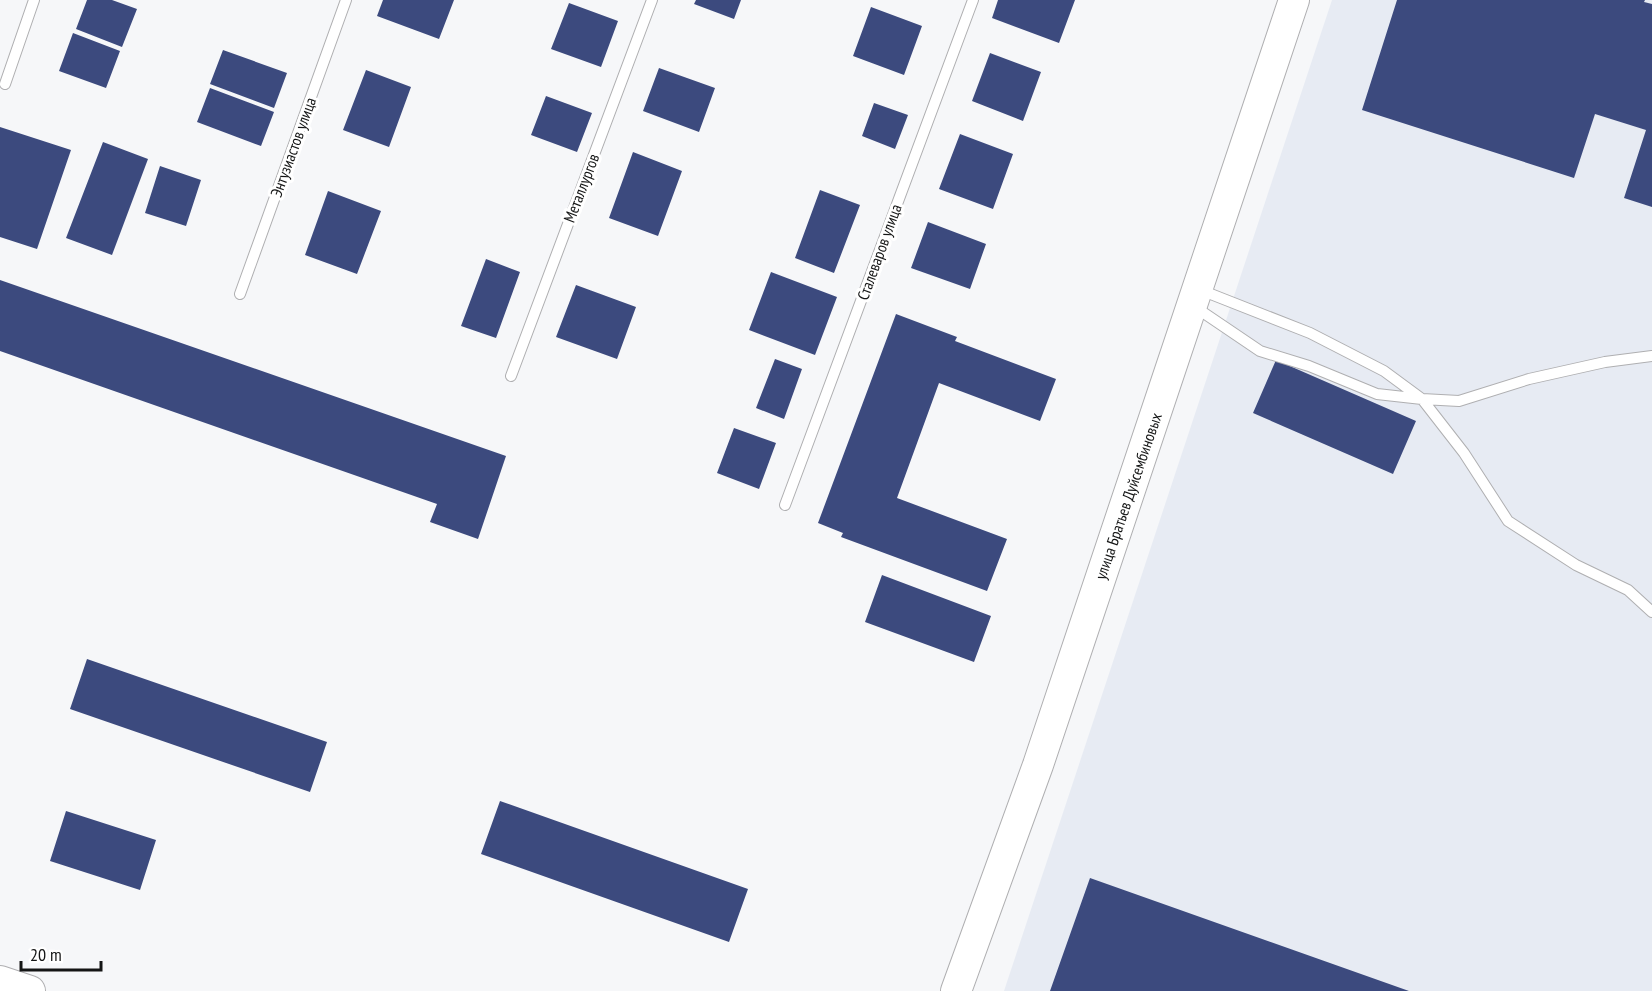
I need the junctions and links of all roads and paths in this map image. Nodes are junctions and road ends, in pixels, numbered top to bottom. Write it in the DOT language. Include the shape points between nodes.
graph roads {
  1 [pos="34,0"];
  2 [pos="346,0"];
  3 [pos="652,0"];
  4 [pos="973,0"];
  5 [pos="1294,0"];
  6 [pos="5,84"];
  7 [pos="240,294"];
  8 [pos="1195,297"];
  9 [pos="1652,356"];
  10 [pos="511,376"];
  11 [pos="1422,399"];
  12 [pos="785,505"];
  13 [pos="1652,612"];
  14 [pos="0,981"];
  15 [pos="30,991"];
  16 [pos="956,991"];
  1 -- 6 [label="lane"];
  2 -- 7 [label="lane, Энтузиастов улица"];
  3 -- 10 [label="lane, Металлургов"];
  4 -- 12 [label="lane, Сталеваров улица"];
  5 -- 8 [label="street, улица Братьев Дуйсембиновых"];
  8 -- 11 [label="lane" via="1310,333 1384,371"];
  8 -- 11 [label="lane" via="1260,351 1377,394"];
  8 -- 16 [label="street, улица Братьев Дуйсембиновых" via="1038,765"];
  9 -- 11 [label="lane" via="1530,379 1459,400"];
  11 -- 13 [label="lane" via="1464,453 1508,521 1576,565 1628,590"];
  14 -- 15 [label="street"];
}
